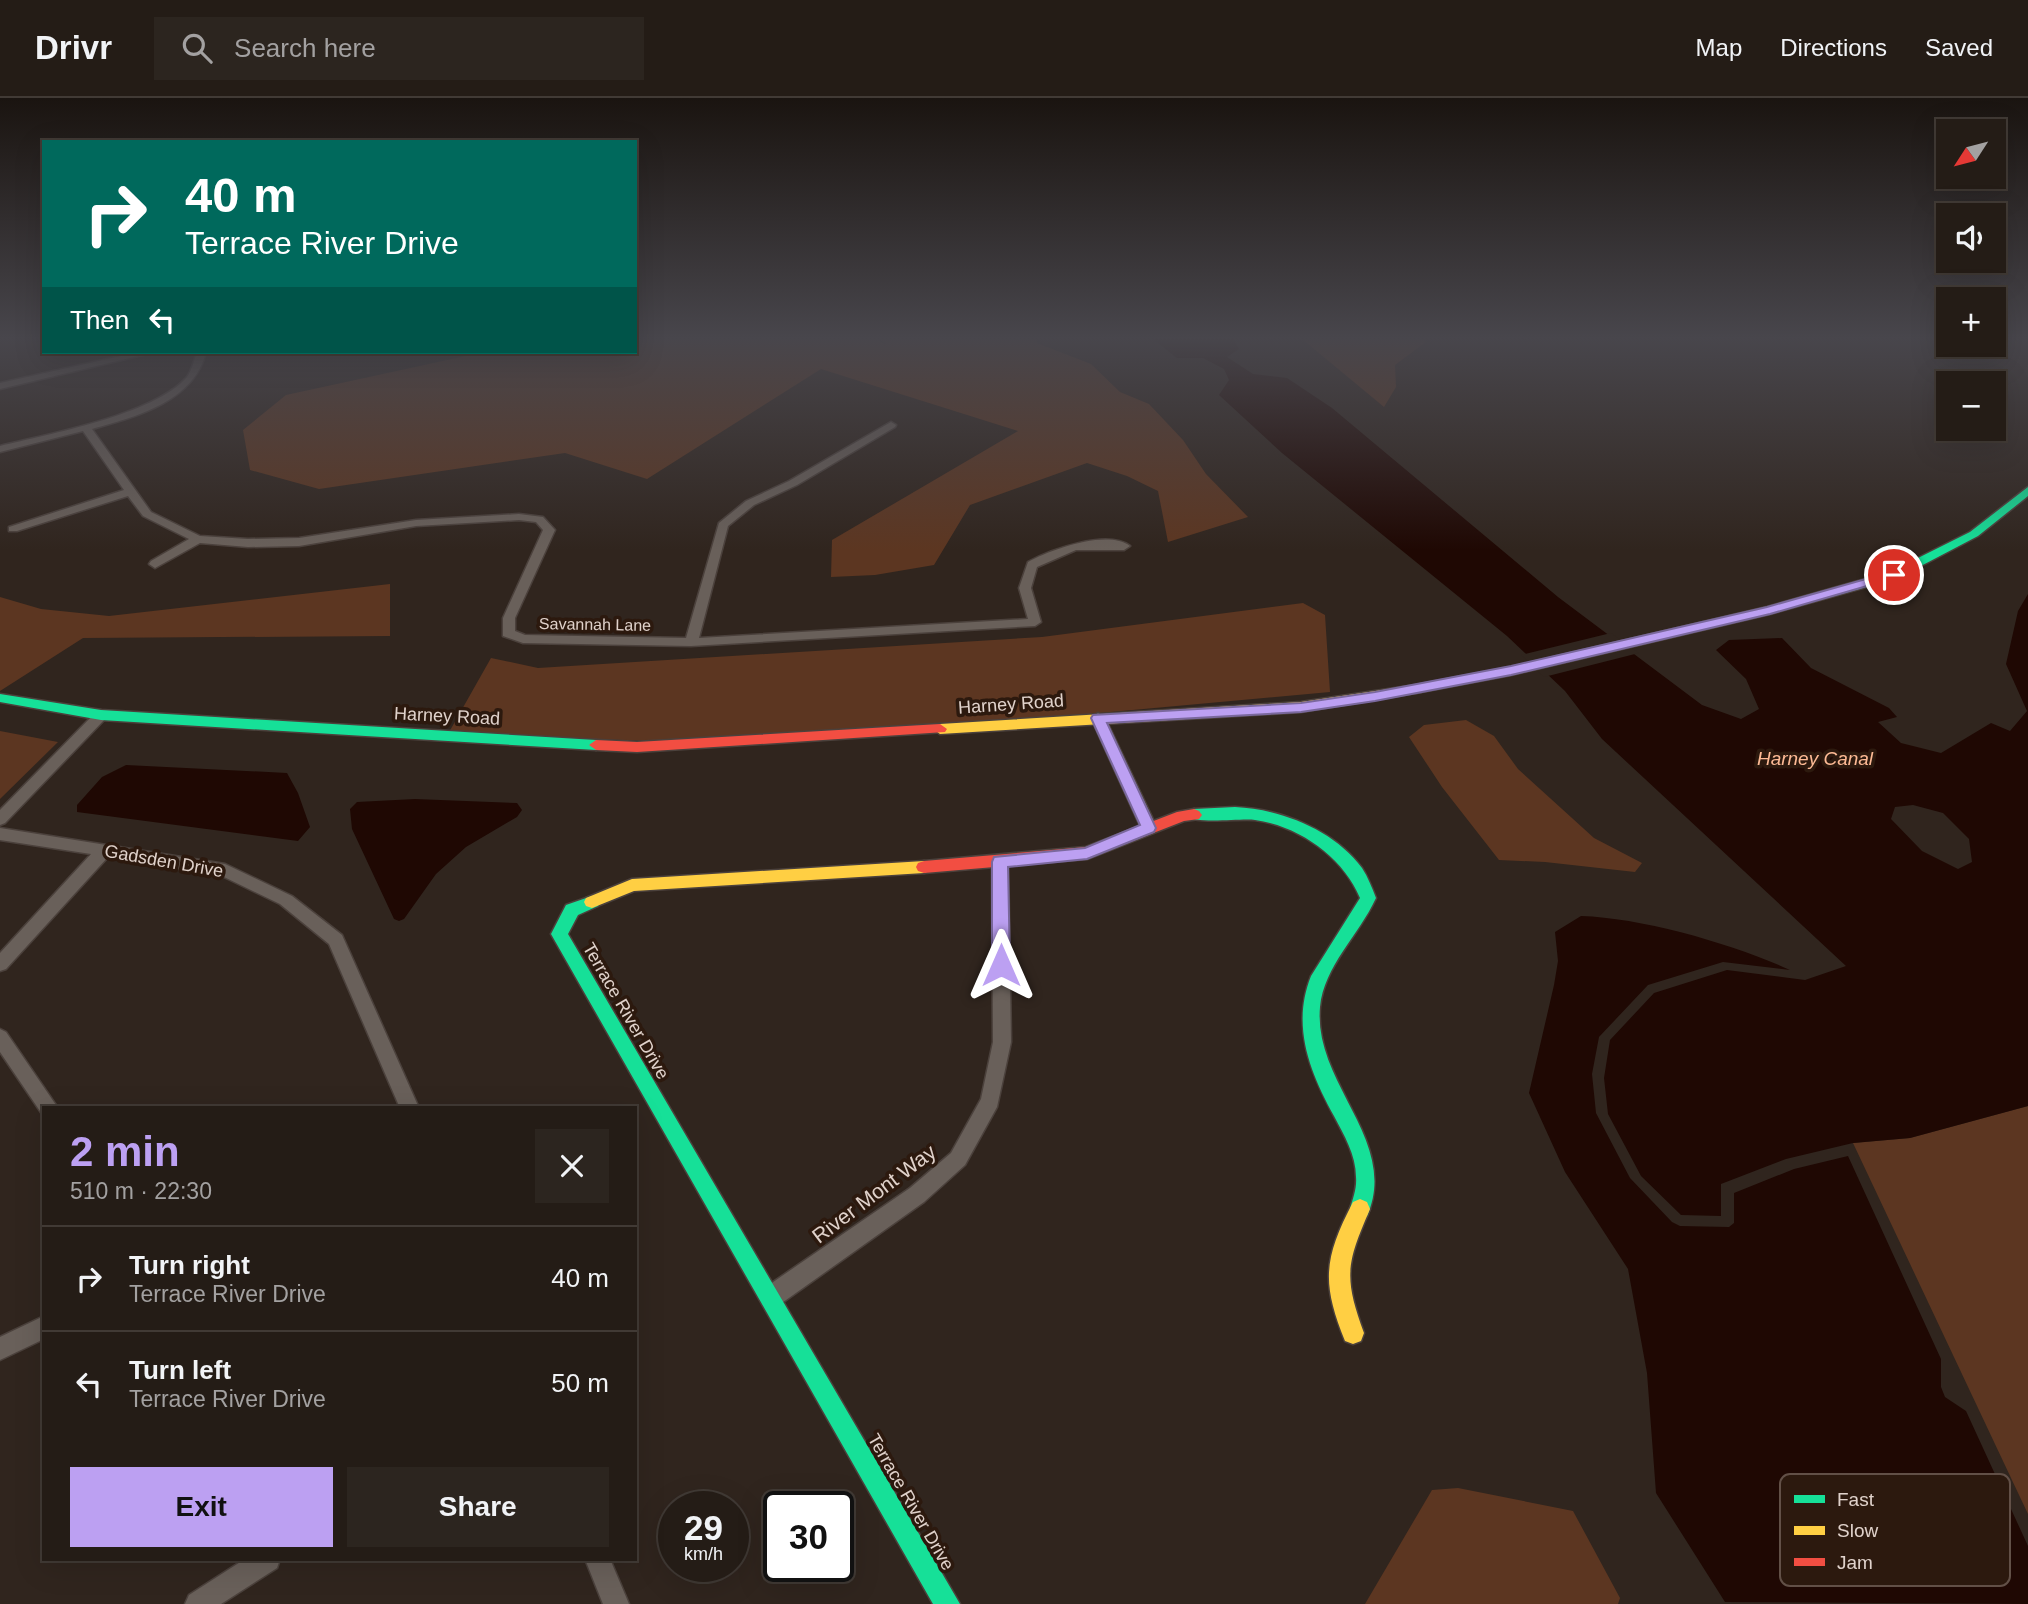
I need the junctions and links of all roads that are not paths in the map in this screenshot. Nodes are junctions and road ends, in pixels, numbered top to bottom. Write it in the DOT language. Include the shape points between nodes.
graph roads {
  1 [pos="137,409"];
  2 [pos="891,425"];
  3 [pos="85,427"];
  4 [pos="0,449"];
  5 [pos="2028,490"];
  6 [pos="131,491"];
  7 [pos="13,529"];
  8 [pos="198,539"];
  9 [pos="1124,546"];
  10 [pos="155,564"];
  11 [pos="691,642"];
  12 [pos="0,698"];
  13 [pos="101,715"];
  14 [pos="1098,718"];
  15 [pos="0,819"];
  16 [pos="1149,828"];
  17 [pos="0,834"];
  18 [pos="105,850"];
  19 [pos="1000,862"];
  20 [pos="0,964"];
  21 [pos="0,1037"];
  22 [pos="48,1106"];
  23 [pos="409,1106"];
  24 [pos="771,1297"];
  25 [pos="42,1328"];
  26 [pos="1353,1333"];
  27 [pos="0,1349"];
  28 [pos="265,1561"];
  29 [pos="598,1561"];
  30 [pos="198,1604"];
  31 [pos="616,1604"];
  32 [pos="947,1604"];
  1 -- 3 [label="street"];
  2 -- 11 [label="street" via="750,503 723,525"];
  3 -- 4 [label="street"];
  3 -- 6 [label="street, Savannah Lane"];
  5 -- 14 [label="street, Harney Road" via="1974,534 1894,575 1770,610 1511,671 1375,697 1301,708"];
  6 -- 7 [label="street"];
  6 -- 8 [label="street, Savannah Lane" via="147,514"];
  8 -- 10 [label="street"];
  8 -- 11 [label="street, Savannah Lane" via="299,542 416,523 539,519 549,530 509,618 508,633 523,639"];
  9 -- 11 [label="street, Savannah Lane" via="1091,544 1059,550 1032,565 1025,587 1035,622"];
  12 -- 13 [label="street, Harney Road"];
  13 -- 14 [label="street, Harney Road" via="637,747"];
  13 -- 15 [label="street"];
  14 -- 16 [label="street"];
  16 -- 19 [label="street, Terrace River Drive" via="1087,853"];
  16 -- 26 [label="street, Terrace River Drive" via="1182,816 1208,814 1260,815 1284,822 1326,844 1354,870 1368,898 1362,917 1325,960 1311,1001 1309,1027 1318,1064 1368,1164 1364,1206 1342,1246 1338,1276 1340,1298"];
  17 -- 18 [label="street, Gadsden Drive"];
  18 -- 20 [label="street"];
  18 -- 23 [label="street, Gadsden Drive" via="225,870 286,900 336,940"];
  19 -- 24 [label="street, River Mont Way" via="1002,1042 990,1101 958,1159 917,1195"];
  19 -- 24 [label="street, Terrace River Drive" via="632,885 572,910 559,934"];
  21 -- 22 [label="street"];
  24 -- 32 [label="street, Terrace River Drive"];
  25 -- 27 [label="street"];
  28 -- 30 [label="street"];
  29 -- 31 [label="street"];
}
